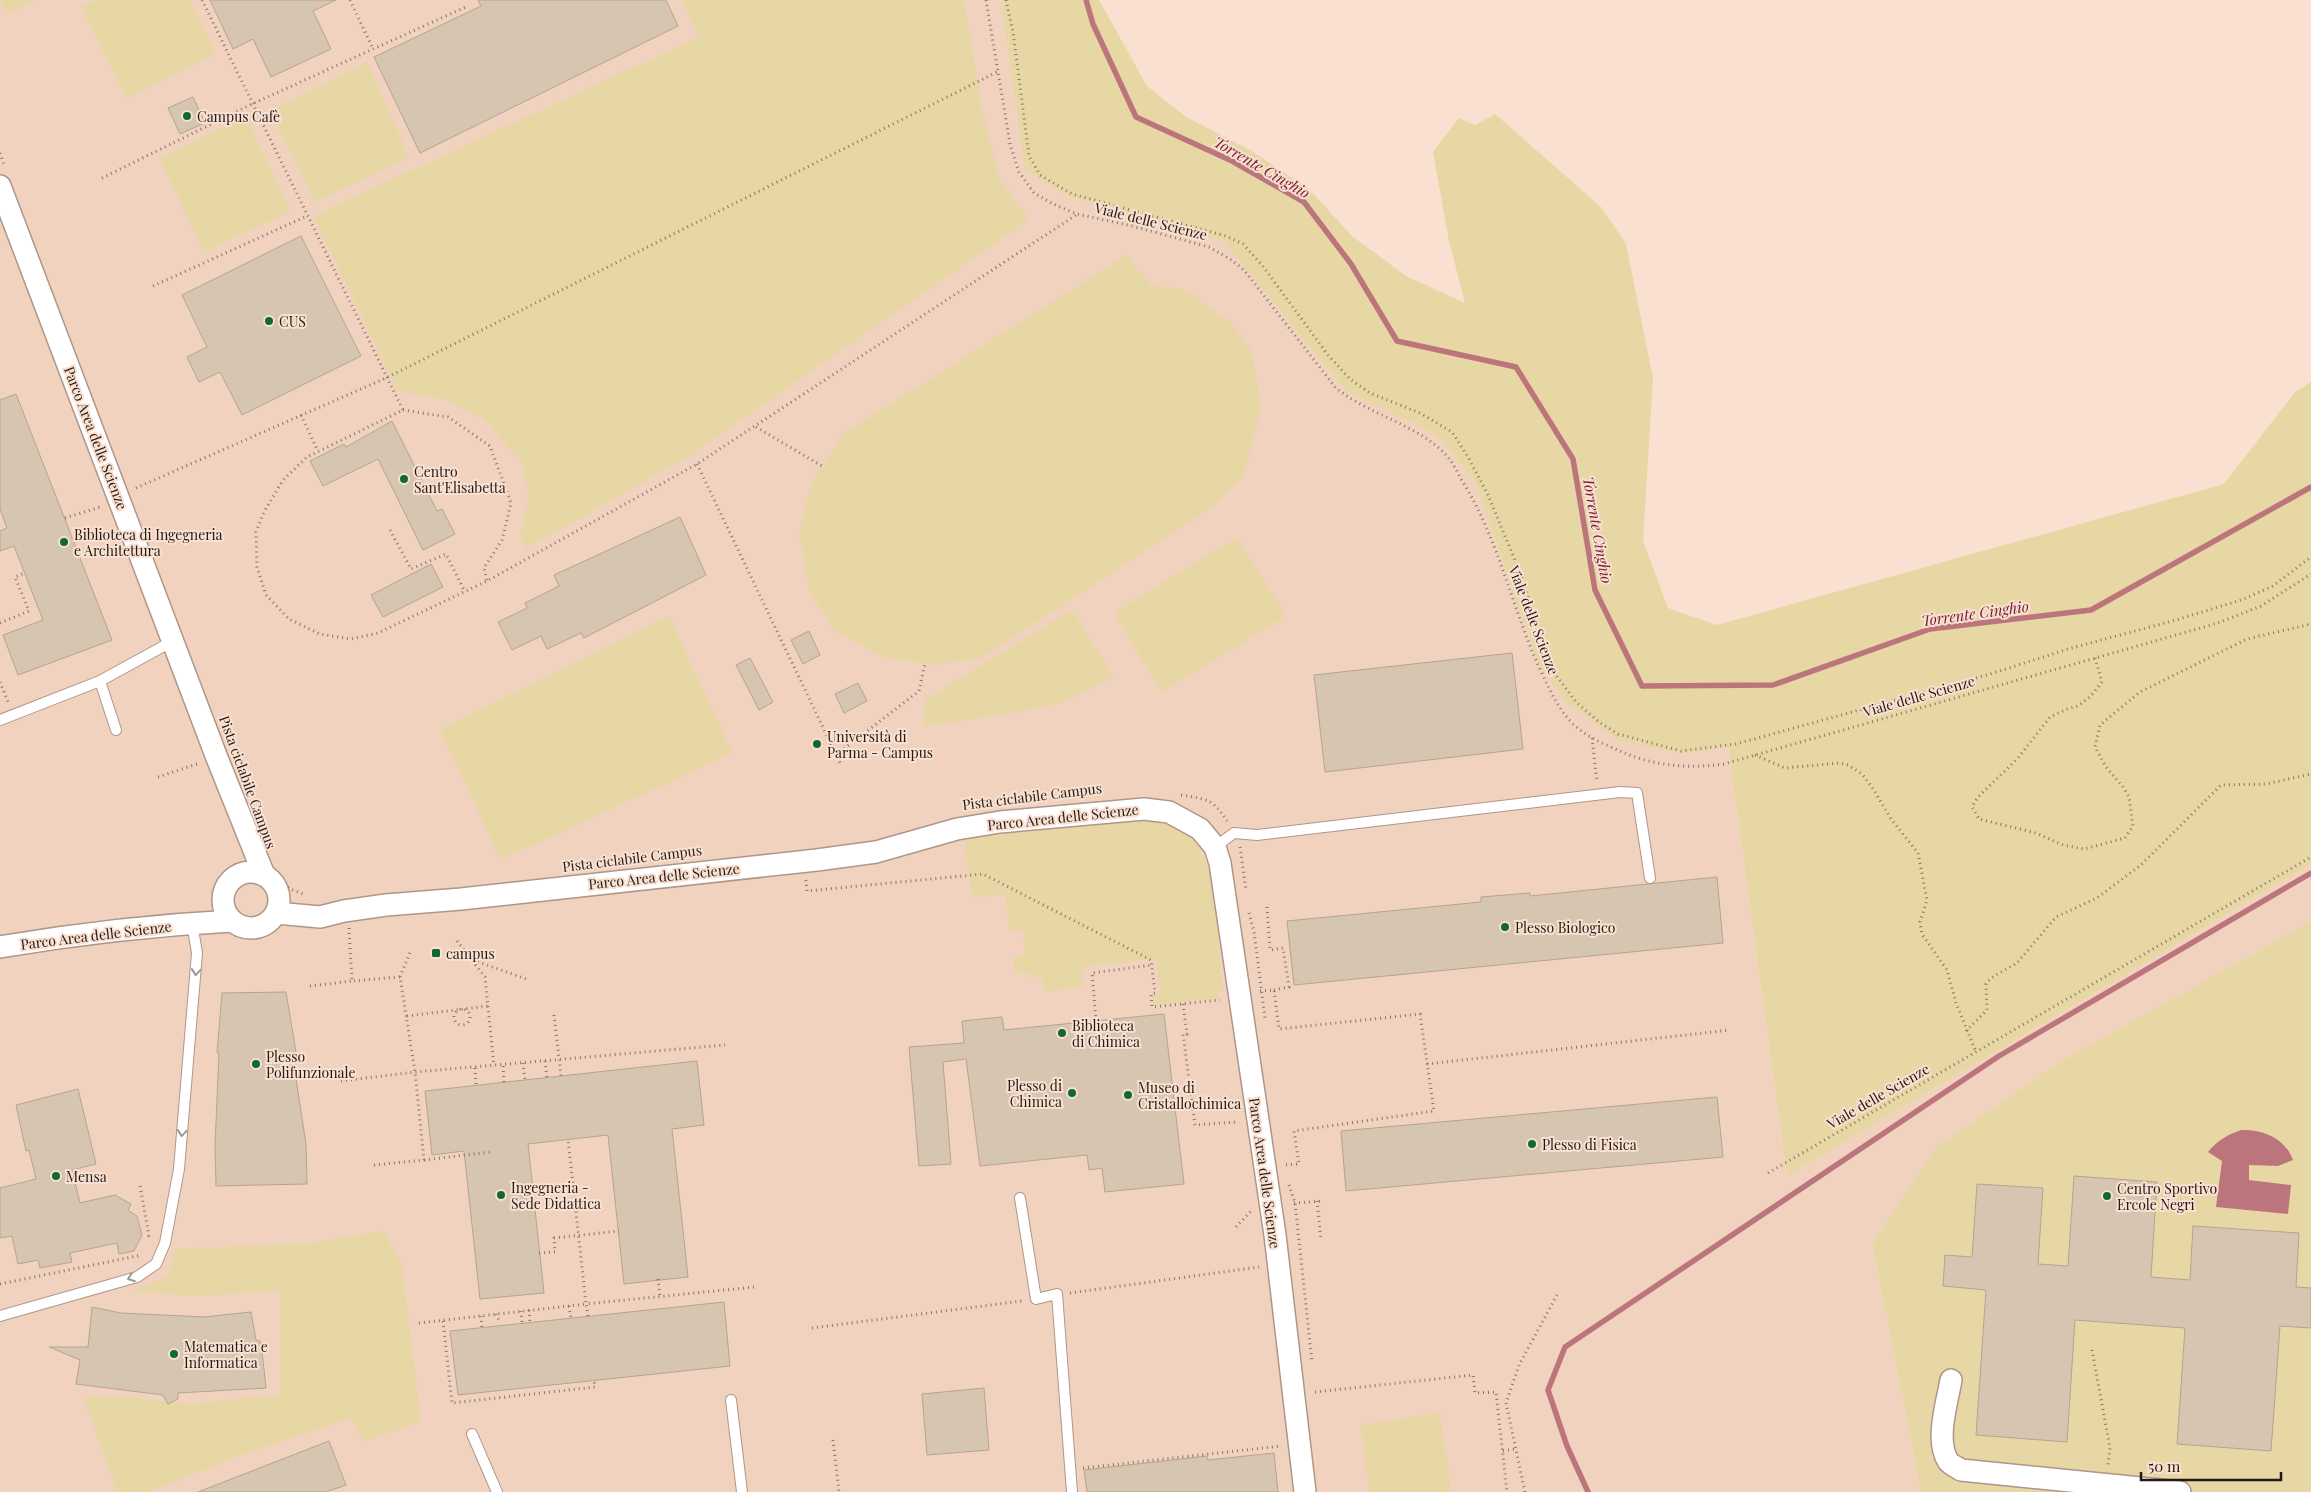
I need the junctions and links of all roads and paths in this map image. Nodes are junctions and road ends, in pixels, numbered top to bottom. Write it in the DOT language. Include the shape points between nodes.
graph roads {
  1 [pos="202,0"];
  2 [pos="350,0"];
  3 [pos="986,0"];
  4 [pos="1006,0"];
  5 [pos="468,6"];
  6 [pos="373,49"];
  7 [pos="997,72"];
  8 [pos="252,104"];
  9 [pos="102,178"];
  10 [pos="0,186"];
  11 [pos="1077,214"];
  12 [pos="307,216"];
  13 [pos="153,286"];
  14 [pos="386,378"];
  15 [pos="403,410"];
  16 [pos="301,416"];
  17 [pos="756,427"];
  18 [pos="318,451"];
  19 [pos="697,464"];
  20 [pos="822,466"];
  21 [pos="124,495"];
  22 [pos="65,518"];
  23 [pos="390,530"];
  24 [pos="2311,557"];
  25 [pos="24,573"];
  26 [pos="2311,574"];
  27 [pos="487,581"];
  28 [pos="466,592"];
  29 [pos="0,623"];
  30 [pos="2311,624"];
  31 [pos="173,641"];
  32 [pos="2095,658"];
  33 [pos="925,663"];
  34 [pos="100,681"];
  35 [pos="0,682"];
  36 [pos="13,715"];
  37 [pos="0,720"];
  38 [pos="116,730"];
  39 [pos="1592,737"];
  40 [pos="836,755"];
  41 [pos="1754,755"];
  42 [pos="217,758"];
  43 [pos="841,765"];
  44 [pos="2311,774"];
  45 [pos="158,777"];
  46 [pos="1176,794"];
  47 [pos="1599,794"];
  48 [pos="247,829"];
  49 [pos="1234,833"];
  50 [pos="1215,847"];
  51 [pos="2311,857"];
  52 [pos="238,875"];
  53 [pos="1650,878"];
  54 [pos="273,880"];
  55 [pos="822,890"];
  56 [pos="223,897"];
  57 [pos="309,897"];
  58 [pos="1267,907"];
  59 [pos="346,911"];
  60 [pos="276,913"];
  61 [pos="232,921"];
  62 [pos="192,923"];
  63 [pos="458,941"];
  64 [pos="0,947"];
  65 [pos="411,950"];
  66 [pos="472,960"];
  67 [pos="1152,965"];
  68 [pos="400,977"];
  69 [pos="529,980"];
  70 [pos="352,981"];
  71 [pos="310,986"];
  72 [pos="1274,990"];
  73 [pos="1239,995"];
  74 [pos="1182,1004"];
  75 [pos="488,1006"];
  76 [pos="460,1009"];
  77 [pos="554,1015"];
  78 [pos="406,1016"];
  79 [pos="1096,1021"];
  80 [pos="1730,1030"];
  81 [pos="1966,1031"];
  82 [pos="725,1045"];
  83 [pos="1976,1052"];
  84 [pos="559,1060"];
  85 [pos="544,1061"];
  86 [pos="523,1063"];
  87 [pos="1427,1064"];
  88 [pos="494,1066"];
  89 [pos="503,1066"];
  90 [pos="475,1068"];
  91 [pos="415,1072"];
  92 [pos="561,1076"];
  93 [pos="547,1078"];
  94 [pos="525,1080"];
  95 [pos="341,1081"];
  96 [pos="504,1082"];
  97 [pos="476,1085"];
  98 [pos="1239,1130"];
  99 [pos="568,1139"];
  100 [pos="491,1152"];
  101 [pos="424,1160"];
  102 [pos="374,1165"];
  103 [pos="1274,1166"];
  104 [pos="1768,1173"];
  105 [pos="140,1186"];
  106 [pos="1020,1198"];
  107 [pos="1323,1201"];
  108 [pos="1317,1202"];
  109 [pos="1270,1206"];
  110 [pos="1236,1226"];
  111 [pos="619,1231"];
  112 [pos="579,1236"];
  113 [pos="1321,1240"];
  114 [pos="150,1244"];
  115 [pos="146,1250"];
  116 [pos="539,1253"];
  117 [pos="1279,1265"];
  118 [pos="658,1279"];
  119 [pos="0,1284"];
  120 [pos="755,1286"];
  121 [pos="1057,1294"];
  122 [pos="1557,1295"];
  123 [pos="660,1296"];
  124 [pos="1036,1299"];
  125 [pos="586,1304"];
  126 [pos="569,1306"];
  127 [pos="529,1310"];
  128 [pos="521,1311"];
  129 [pos="496,1314"];
  130 [pos="0,1316"];
  131 [pos="481,1316"];
  132 [pos="588,1316"];
  133 [pos="571,1318"];
  134 [pos="443,1320"];
  135 [pos="530,1322"];
  136 [pos="419,1323"];
  137 [pos="500,1323"];
  138 [pos="522,1324"];
  139 [pos="482,1328"];
  140 [pos="812,1328"];
  141 [pos="2092,1350"];
  142 [pos="594,1380"];
  143 [pos="1951,1380"];
  144 [pos="511,1389"];
  145 [pos="1315,1392"];
  146 [pos="511,1396"];
  147 [pos="731,1400"];
  148 [pos="472,1434"];
  149 [pos="833,1440"];
  150 [pos="1299,1444"];
  151 [pos="1515,1449"];
  152 [pos="1502,1451"];
  153 [pos="1070,1470"];
  154 [pos="2107,1484"];
  155 [pos="497,1492"];
  156 [pos="742,1492"];
  157 [pos="839,1492"];
  158 [pos="1072,1492"];
  159 [pos="1305,1492"];
  160 [pos="1507,1492"];
  161 [pos="1524,1492"];
  162 [pos="2180,1492"];
  1 -- 8 [label="path"];
  2 -- 6 [label="path"];
  3 -- 7 [label="path, Viale delle Scienze"];
  4 -- 24 [label="path" via="1029,156 1040,175 1072,194 1226,236 1243,244 1350,379 1370,393 1420,413 1452,432 1488,495 1519,570 1553,671 1576,702 1618,734 1681,751 1736,744 1977,678 2244,599 2273,586"];
  5 -- 6 [label="path"];
  6 -- 8 [label="path"];
  7 -- 11 [label="path, Viale delle Scienze" via="1010,144 1019,172 1034,192"];
  7 -- 14 [label="path"];
  8 -- 9 [label="path"];
  8 -- 12 [label="path"];
  10 -- 21 [label="street, Parco Area delle Scienze"];
  11 -- 17 [label="path"];
  11 -- 39 [label="path, Viale delle Scienze" via="1209,247 1230,258 1244,270 1335,387 1348,399 1426,439 1447,457 1473,496 1488,528 1532,650 1555,702 1575,725"];
  12 -- 13 [label="path"];
  12 -- 14 [label="path"];
  14 -- 15 [label="path"];
  14 -- 16 [label="path"];
  15 -- 18 [label="path"];
  15 -- 27 [label="path" via="448,417 490,446 511,503 502,540 484,568"];
  16 -- 18 [label="path"];
  16 -- 21 [label="path"];
  17 -- 19 [label="path"];
  17 -- 20 [label="path"];
  18 -- 28 [label="path" via="307,456 283,480 256,532 257,567 266,594 289,618 320,634 351,639 386,630"];
  19 -- 27 [label="path"];
  19 -- 40 [label="path"];
  21 -- 22 [label="path"];
  21 -- 31 [label="street, Parco Area delle Scienze"];
  23 -- 28 [label="path" via="411,569 446,554"];
  25 -- 29 [label="path" via="16,577 29,611"];
  26 -- 32 [label="path, Viale delle Scienze" via="2262,606 2218,623"];
  27 -- 28 [label="path"];
  30 -- 32 [label="path" via="2247,639 2140,692 2100,725 2095,747 2129,798 2133,826 2126,838 2084,849 1979,818 1972,807 1978,797 2018,758 2050,717 2078,706 2102,682"];
  31 -- 34 [label="lane"];
  31 -- 42 [label="street, Parco Area delle Scienze"];
  32 -- 41 [label="path, Viale delle Scienze"];
  33 -- 40 [label="path" via="919,691"];
  34 -- 36 [label="lane"];
  34 -- 38 [label="lane"];
  35 -- 36 [label="path"];
  36 -- 37 [label="lane"];
  39 -- 41 [label="path, Viale delle Scienze" via="1634,757 1659,764 1697,767 1724,764"];
  39 -- 47 [label="path"];
  40 -- 43 [label="path"];
  41 -- 81 [label="path" via="1785,768 1848,765 1862,774 1872,787 1918,853 1927,900 1920,922 1922,934 1947,970"];
  42 -- 45 [label="path"];
  42 -- 48 [label="street, Parco Area delle Scienze"];
  44 -- 81 [label="path" via="2266,784 2221,785 2141,866 2097,898 2056,917 2017,963 1991,978 1986,984 1987,1010"];
  46 -- 49 [label="path" via="1216,805"];
  47 -- 49 [label="lane" via="1257,835"];
  47 -- 53 [label="lane" via="1637,793"];
  48 -- 52 [label="street"];
  48 -- 54 [label="street, Parco Area delle Scienze"];
  49 -- 50 [label="lane"];
  50 -- 59 [label="street, Parco Area delle Scienze" via="1200,829 1184,819 1169,812 1144,809 1000,822 957,829 876,852 817,860"];
  50 -- 73 [label="street, Parco Area delle Scienze"];
  51 -- 83 [label="path, Viale delle Scienze"];
  52 -- 54 [label="street" via="246,872"];
  52 -- 56 [label="street" via="225,889"];
  54 -- 57 [label="path"];
  54 -- 59 [label="street, Parco Area delle Scienze" via="299,903"];
  54 -- 60 [label="street" via="278,906"];
  55 -- 67 [label="path" via="984,874 1151,960"];
  56 -- 61 [label="street" via="224,907"];
  56 -- 62 [label="street, Parco Area delle Scienze"];
  58 -- 72 [label="path" via="1270,950 1283,948 1289,987"];
  59 -- 60 [label="street, Parco Area delle Scienze" via="320,917"];
  59 -- 70 [label="path"];
  60 -- 61 [label="street" via="264,925 256,927 248,928"];
  61 -- 62 [label="street, Parco Area delle Scienze"];
  62 -- 64 [label="street, Parco Area delle Scienze"];
  62 -- 130 [label="lane, one-way" via="197,953 179,1170 165,1244 156,1264 137,1277"];
  63 -- 66 [label="path"];
  65 -- 68 [label="path"];
  66 -- 69 [label="path"];
  66 -- 75 [label="path" via="485,977"];
  67 -- 74 [label="path" via="1156,993 1151,994 1152,1007"];
  67 -- 79 [label="path" via="1092,972"];
  68 -- 70 [label="path"];
  68 -- 78 [label="path"];
  70 -- 71 [label="path"];
  72 -- 73 [label="path"];
  72 -- 87 [label="path" via="1280,1028 1420,1014"];
  73 -- 74 [label="path"];
  73 -- 109 [label="street, Parco Area delle Scienze"];
  74 -- 98 [label="path" via="1194,1126 1237,1120"];
  75 -- 76 [label="path"];
  75 -- 88 [label="path"];
  76 -- 76 [label="path" via="455,1012 454,1019 463,1025 470,1015"];
  76 -- 78 [label="path"];
  77 -- 84 [label="path"];
  78 -- 91 [label="path"];
  80 -- 87 [label="path"];
  81 -- 83 [label="path"];
  82 -- 84 [label="path"];
  83 -- 104 [label="path, Viale delle Scienze"];
  84 -- 85 [label="path"];
  84 -- 92 [label="path"];
  85 -- 86 [label="path"];
  85 -- 93 [label="path"];
  86 -- 89 [label="path"];
  86 -- 94 [label="path"];
  87 -- 103 [label="path" via="1434,1111 1294,1131 1299,1164"];
  88 -- 89 [label="path"];
  88 -- 90 [label="path"];
  89 -- 96 [label="path"];
  90 -- 91 [label="path"];
  90 -- 97 [label="path"];
  91 -- 95 [label="path"];
  91 -- 101 [label="path"];
  99 -- 112 [label="path"];
  100 -- 101 [label="path"];
  101 -- 102 [label="path"];
  105 -- 114 [label="path" via="149,1236 155,1238"];
  106 -- 124 [label="lane"];
  107 -- 108 [label="path"];
  108 -- 109 [label="path" via="1286,1202"];
  108 -- 113 [label="path"];
  109 -- 110 [label="path" via="1254,1208"];
  109 -- 117 [label="street, Parco Area delle Scienze"];
  111 -- 112 [label="path"];
  112 -- 116 [label="path" via="554,1238 555,1252"];
  112 -- 125 [label="path"];
  115 -- 119 [label="path" via="141,1256"];
  117 -- 121 [label="path"];
  117 -- 150 [label="street, Parco Area delle Scienze"];
  118 -- 123 [label="path"];
  120 -- 123 [label="path"];
  121 -- 124 [label="lane"];
  121 -- 153 [label="lane"];
  122 -- 151 [label="path" via="1519,1365 1506,1403"];
  123 -- 125 [label="path"];
  124 -- 140 [label="path"];
  125 -- 126 [label="path"];
  125 -- 132 [label="path"];
  126 -- 127 [label="path"];
  126 -- 133 [label="path"];
  127 -- 128 [label="path"];
  127 -- 135 [label="path"];
  128 -- 129 [label="path"];
  128 -- 138 [label="path"];
  129 -- 131 [label="path"];
  129 -- 137 [label="path"];
  131 -- 134 [label="path"];
  131 -- 139 [label="path"];
  134 -- 136 [label="path"];
  134 -- 146 [label="path" via="452,1403"];
  141 -- 154 [label="path" via="2110,1448"];
  142 -- 146 [label="path" via="594,1387"];
  143 -- 154 [label="street" via="1943,1428 1943,1448 1949,1463 1961,1470"];
  144 -- 146 [label="path"];
  145 -- 152 [label="path" via="1473,1375 1475,1393 1496,1392"];
  147 -- 156 [label="lane"];
  148 -- 155 [label="lane"];
  149 -- 157 [label="path"];
  150 -- 153 [label="path"];
  150 -- 159 [label="street, Parco Area delle Scienze"];
  151 -- 152 [label="path"];
  151 -- 161 [label="path"];
  152 -- 160 [label="path"];
  153 -- 158 [label="lane"];
  154 -- 162 [label="street"];
}
